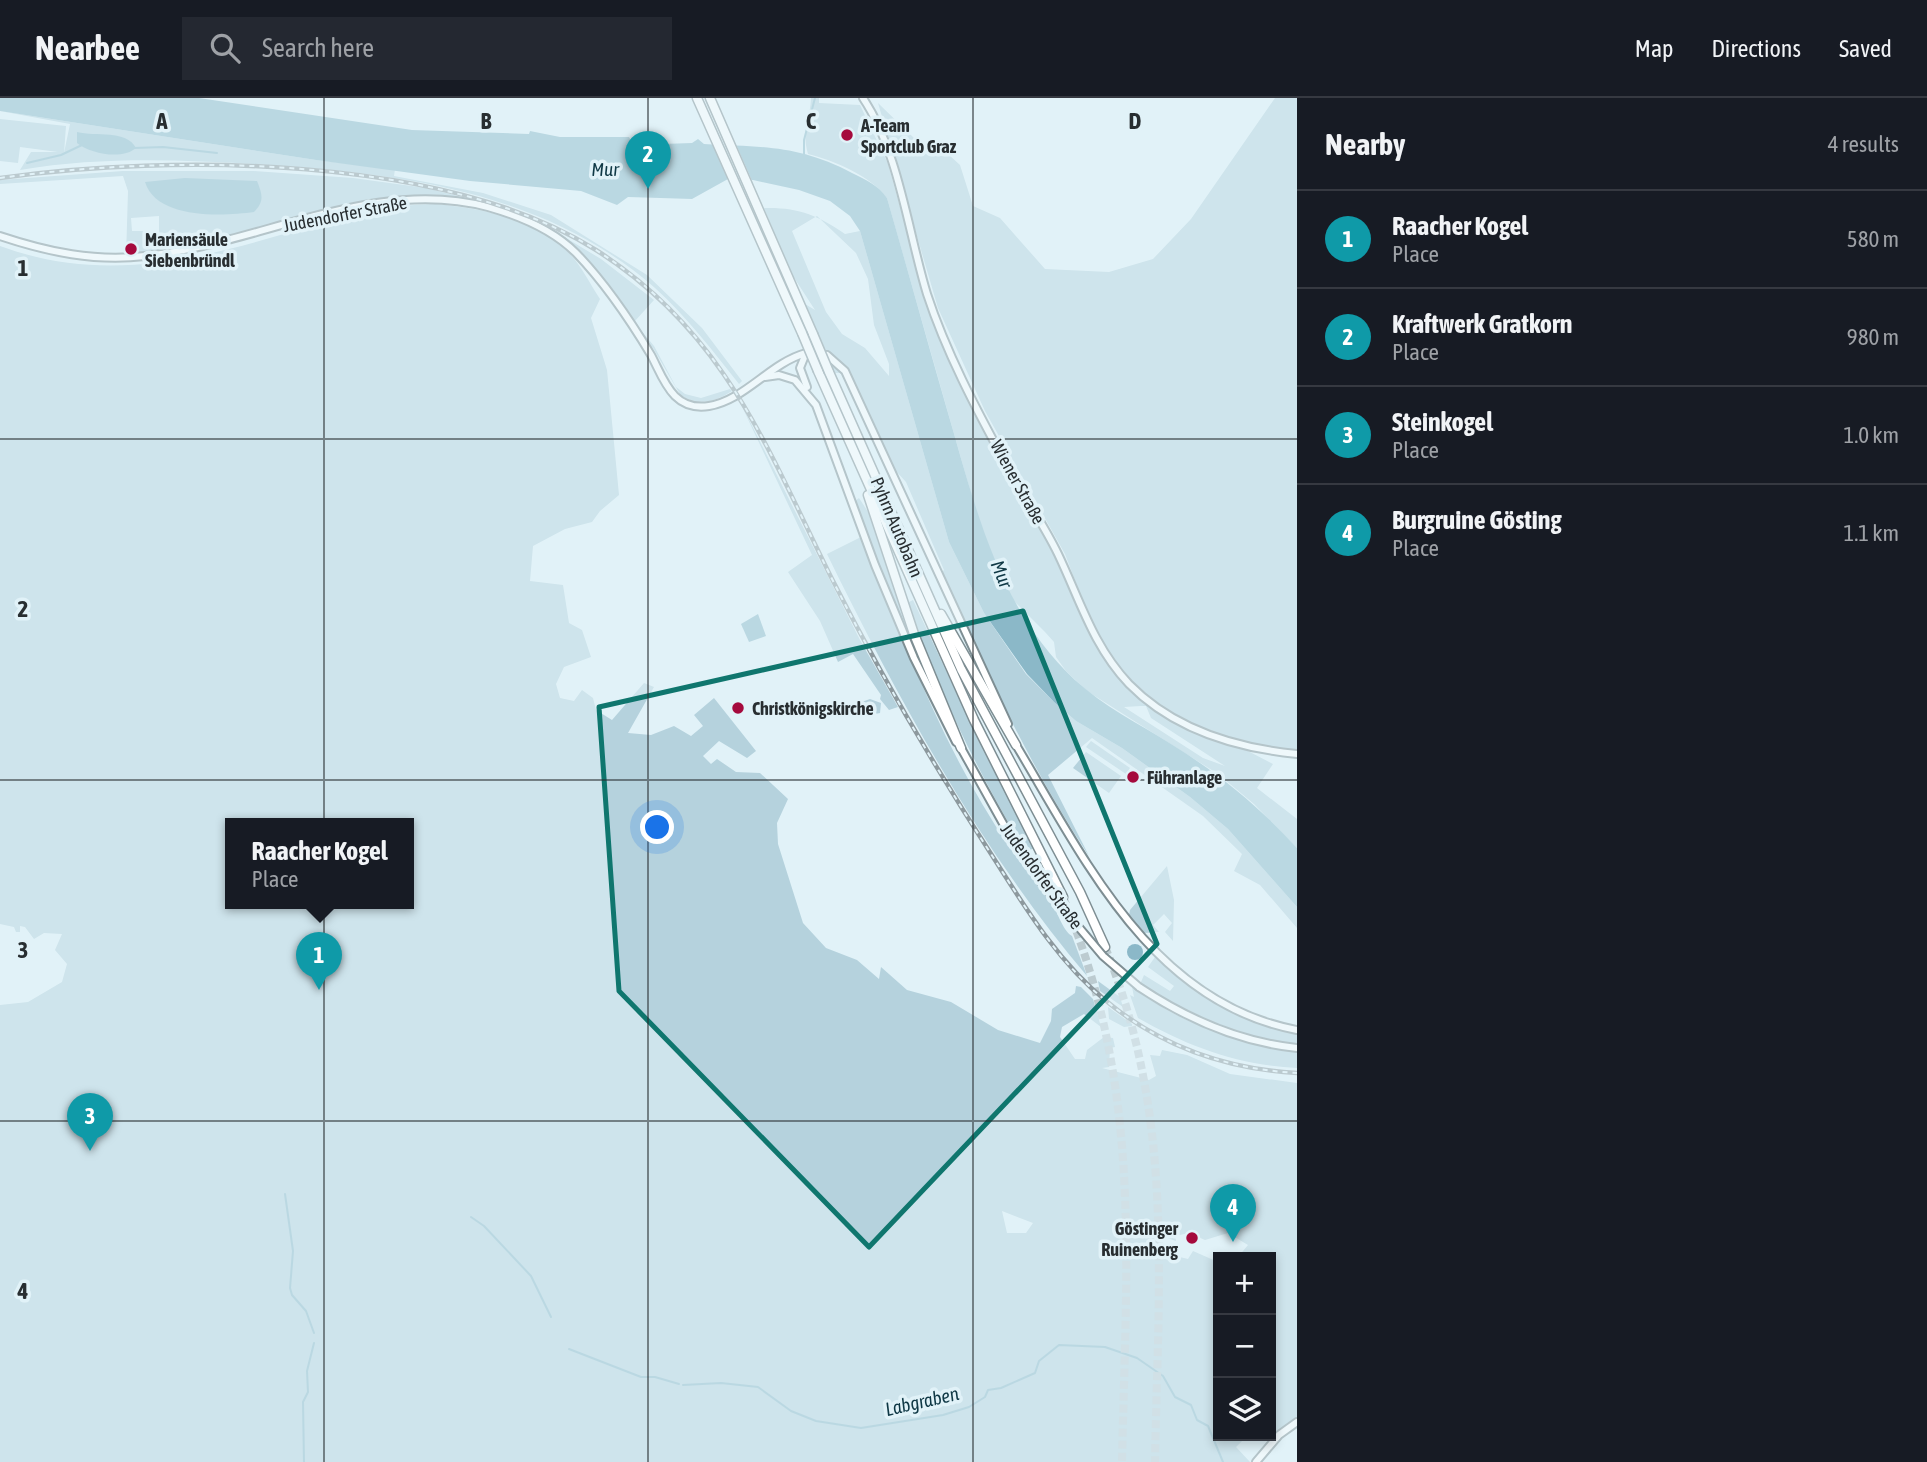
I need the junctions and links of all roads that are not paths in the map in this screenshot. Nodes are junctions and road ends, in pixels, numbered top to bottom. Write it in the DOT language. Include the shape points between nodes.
graph roads {
  1 [pos="697,98"];
  2 [pos="863,98"];
  3 [pos="710,99"];
  4 [pos="0,236"];
  5 [pos="827,355"];
  6 [pos="760,379"];
  7 [pos="812,396"];
  8 [pos="863,479"];
  9 [pos="911,558"];
  10 [pos="1016,746"];
  11 [pos="961,748"];
  12 [pos="1297,754"];
  13 [pos="1063,897"];
  14 [pos="1105,947"];
  15 [pos="1297,1030"];
  16 [pos="1297,1048"];
  17 [pos="1297,1422"];
  18 [pos="1256,1462"];
  1 -- 8 [label="highway, Pyhrn Autobahn, bridge"];
  2 -- 12 [label="main road, Wiener Straße" via="886,149 937,322 1107,658 1151,703 1199,730 1257,749"];
  3 -- 9 [label="highway, Pyhrn Autobahn, bridge"];
  4 -- 6 [label="main road, Judendorfer Straße" via="67,254 128,258 181,251 387,203 439,200 487,207 547,230 576,253 623,314 676,397 697,407 716,404"];
  5 -- 10 [label="main road" via="845,371"];
  6 -- 7 [label="main road" via="790,377"];
  6 -- 7 [label="main road, Judendorfer Straße" via="806,353 801,373"];
  7 -- 11 [label="main road, Judendorfer Straße" via="909,646 949,733"];
  8 -- 11 [label="highway" via="914,635"];
  8 -- 13 [label="highway, Pyhrn Autobahn" via="974,720"];
  9 -- 10 [label="highway"];
  9 -- 14 [label="highway, Pyhrn Autobahn" via="961,669"];
  10 -- 15 [label="main road" via="1124,918 1157,955 1220,1002 1245,1015"];
  11 -- 16 [label="main road, Judendorfer Straße, bridge" via="1016,845 1103,956 1139,987 1202,1023 1237,1036"];
  17 -- 18 [label="main road"];
}
